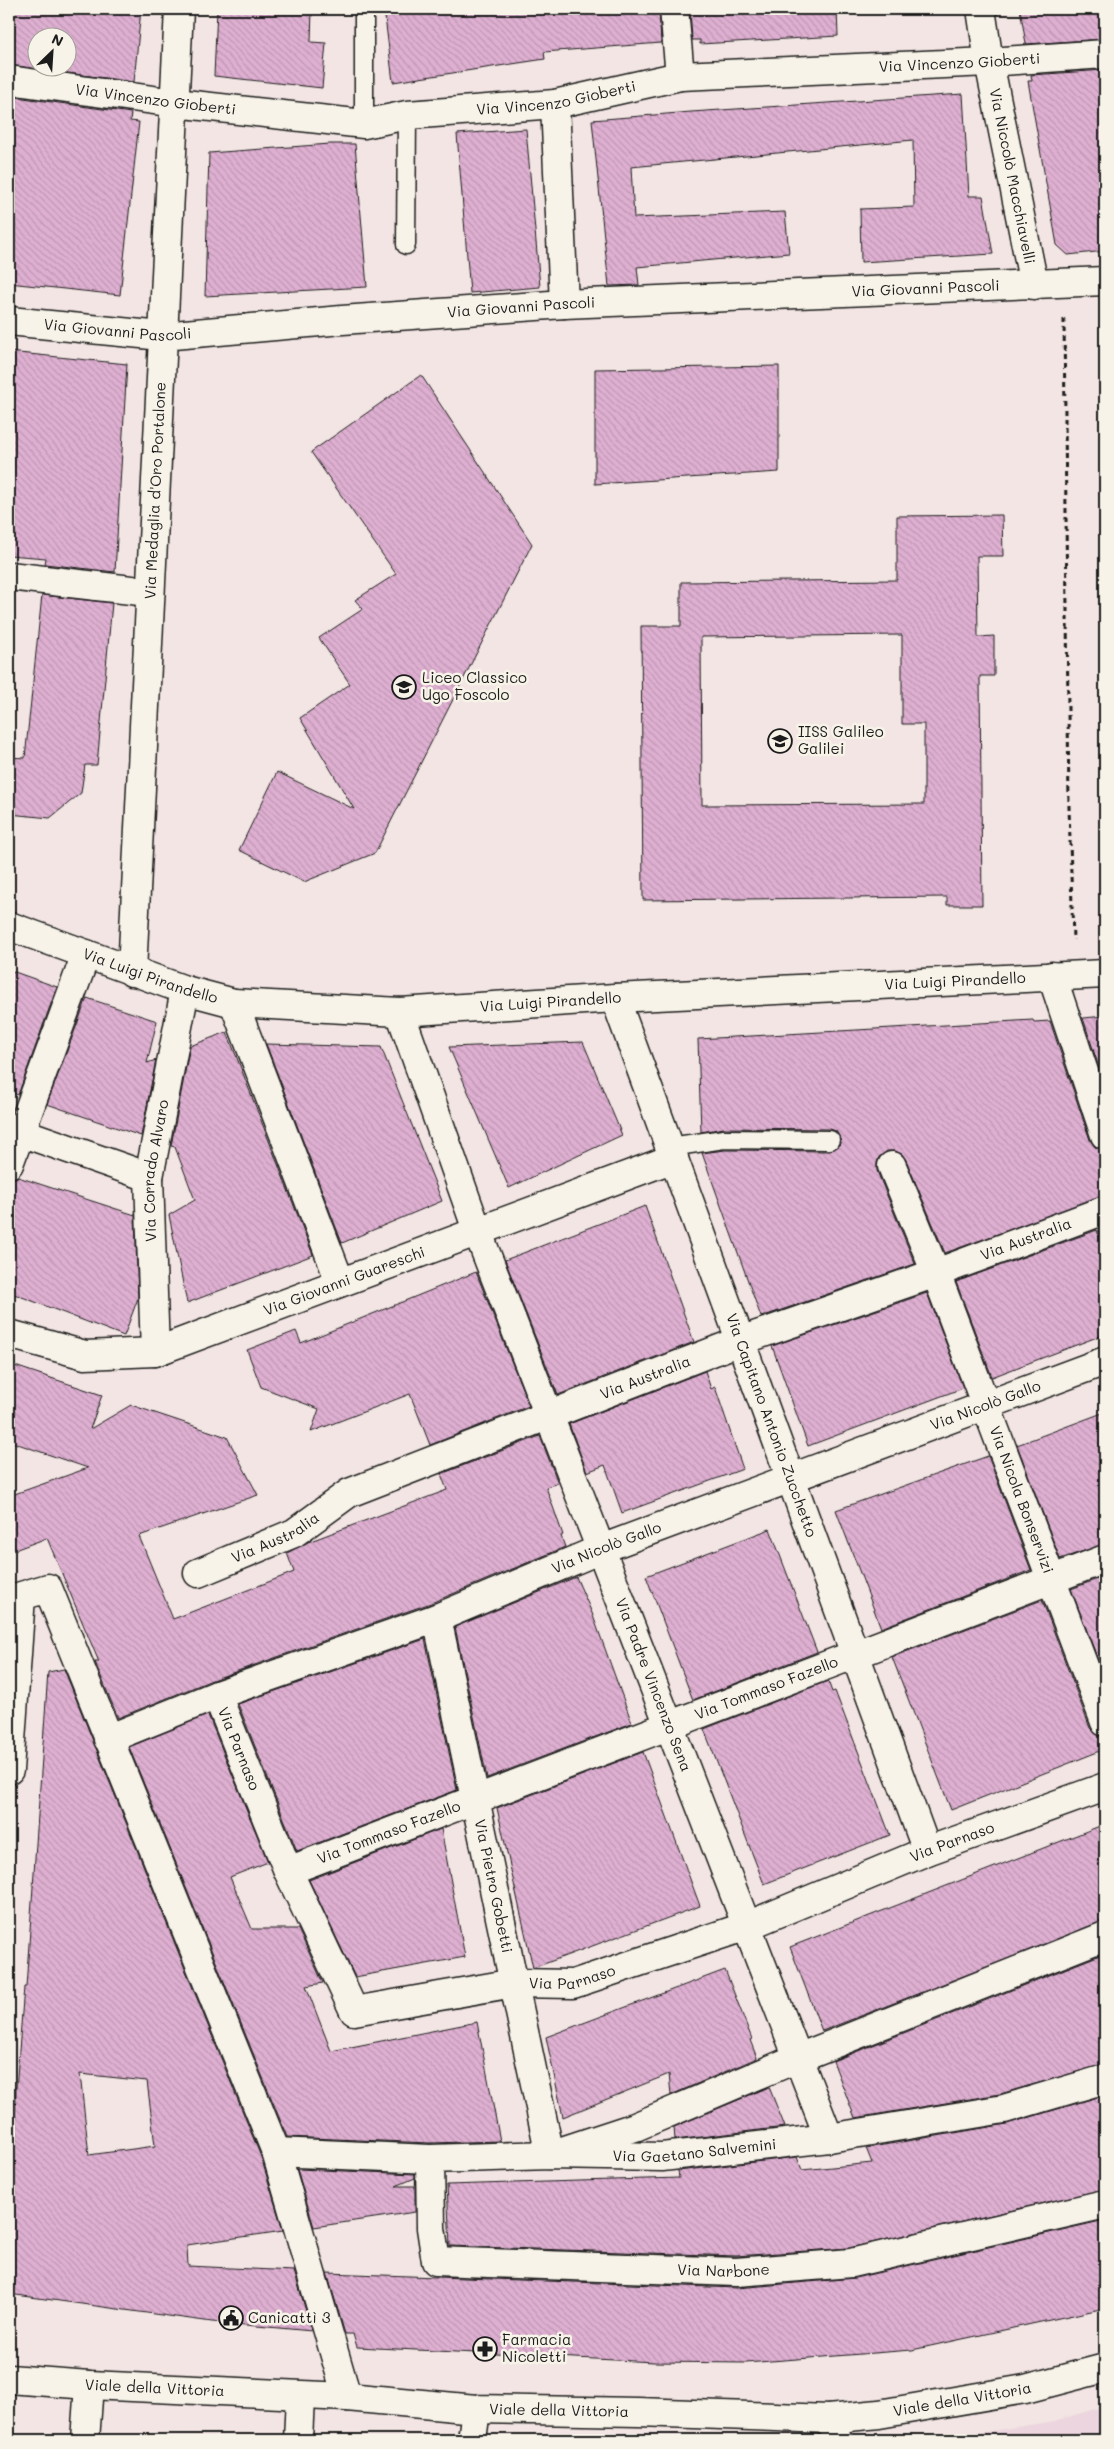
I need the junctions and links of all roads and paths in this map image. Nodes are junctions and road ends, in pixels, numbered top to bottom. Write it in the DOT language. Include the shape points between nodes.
graph roads {
  1 [pos="179,9"];
  2 [pos="364,9"];
  3 [pos="674,9"];
  4 [pos="981,9"];
  5 [pos="1105,54"];
  6 [pos="989,62"];
  7 [pos="680,76"];
  8 [pos="9,80"];
  9 [pos="175,103"];
  10 [pos="555,104"];
  11 [pos="407,115"];
  12 [pos="364,124"];
  13 [pos="406,245"];
  14 [pos="1105,281"];
  15 [pos="1064,283"];
  16 [pos="1034,285"];
  17 [pos="564,304"];
  18 [pos="9,322"];
  19 [pos="162,336"];
  20 [pos="9,576"];
  21 [pos="149,592"];
  22 [pos="9,926"];
  23 [pos="86,954"];
  24 [pos="132,972"];
  25 [pos="1105,974"];
  26 [pos="1063,976"];
  27 [pos="184,990"];
  28 [pos="615,998"];
  29 [pos="234,1003"];
  30 [pos="400,1012"];
  31 [pos="15,1130"];
  32 [pos="1105,1135"];
  33 [pos="830,1140"];
  34 [pos="672,1152"];
  35 [pos="9,1164"];
  36 [pos="892,1166"];
  37 [pos="149,1177"];
  38 [pos="1105,1210"];
  39 [pos="477,1230"];
  40 [pos="936,1273"];
  41 [pos="340,1282"];
  42 [pos="9,1334"];
  43 [pos="740,1341"];
  44 [pos="155,1352"];
  45 [pos="1105,1361"];
  46 [pos="985,1404"];
  47 [pos="549,1414"];
  48 [pos="790,1477"];
  49 [pos="601,1549"];
  50 [pos="1105,1559"];
  51 [pos="198,1573"];
  52 [pos="1052,1580"];
  53 [pos="437,1618"];
  54 [pos="855,1654"];
  55 [pos="217,1695"];
  56 [pos="1105,1722"];
  57 [pos="669,1725"];
  58 [pos="108,1738"];
  59 [pos="9,1770"];
  60 [pos="1105,1787"];
  61 [pos="476,1799"];
  62 [pos="927,1851"];
  63 [pos="288,1870"];
  64 [pos="747,1926"];
  65 [pos="1105,1936"];
  66 [pos="514,1983"];
  67 [pos="798,2058"];
  68 [pos="1105,2079"];
  69 [pos="829,2138"];
  70 [pos="276,2152"];
  71 [pos="550,2155"];
  72 [pos="430,2159"];
  73 [pos="1105,2204"];
  74 [pos="1105,2368"];
  75 [pos="9,2379"];
  76 [pos="89,2386"];
  77 [pos="300,2397"];
  78 [pos="347,2398"];
  79 [pos="476,2409"];
  80 [pos="833,2430"];
  81 [pos="85,2440"];
  82 [pos="298,2440"];
  83 [pos="472,2440"];
  1 -- 9 [label="street, Via Medaglia d'Oro Portalone"];
  2 -- 12 [label="lane"];
  3 -- 7 [label="street"];
  4 -- 6 [label="street, Via Niccolò Macchiavelli"];
  5 -- 6 [label="street, Via Vincenzo Gioberti"];
  6 -- 7 [label="street, Via Vincenzo Gioberti"];
  6 -- 16 [label="street, Via Niccolò Macchiavelli"];
  7 -- 10 [label="street, Via Vincenzo Gioberti"];
  8 -- 9 [label="street, Via Vincenzo Gioberti"];
  9 -- 12 [label="street, Via Vincenzo Gioberti"];
  9 -- 19 [label="street, Via Medaglia d'Oro Portalone"];
  10 -- 11 [label="street, Via Vincenzo Gioberti"];
  10 -- 17 [label="street"];
  11 -- 12 [label="street, Via Vincenzo Gioberti"];
  11 -- 13 [label="lane"];
  14 -- 15 [label="street, Via Giovanni Pascoli"];
  15 -- 16 [label="street, Via Giovanni Pascoli"];
  15 -- 26 [label="path" via="1069,807"];
  16 -- 17 [label="street, Via Giovanni Pascoli"];
  17 -- 19 [label="street, Via Giovanni Pascoli"];
  18 -- 19 [label="street, Via Giovanni Pascoli"];
  19 -- 21 [label="street, Via Medaglia d'Oro Portalone"];
  20 -- 21 [label="street"];
  21 -- 24 [label="street, Via Medaglia d'Oro Portalone"];
  22 -- 23 [label="street, Via Luigi Pirandello"];
  23 -- 24 [label="street, Via Luigi Pirandello"];
  23 -- 31 [label="street"];
  24 -- 27 [label="street, Via Luigi Pirandello"];
  25 -- 26 [label="street, Via Luigi Pirandello"];
  26 -- 28 [label="street, Via Luigi Pirandello"];
  26 -- 32 [label="street"];
  27 -- 29 [label="street, Via Luigi Pirandello"];
  27 -- 37 [label="street, Via Corrado Alvaro"];
  28 -- 30 [label="street, Via Luigi Pirandello"];
  28 -- 34 [label="street, Via Capitano Antonio Zucchetto"];
  29 -- 30 [label="street, Via Luigi Pirandello"];
  29 -- 41 [label="street"];
  30 -- 39 [label="street, Via Padre Vincenzo Sena"];
  31 -- 35 [label="street"];
  31 -- 37 [label="street"];
  33 -- 34 [label="lane" via="724,1139"];
  34 -- 39 [label="street, Via Giovanni Guareschi"];
  34 -- 43 [label="street, Via Capitano Antonio Zucchetto"];
  36 -- 40 [label="street, Via Nicola Bonservizi"];
  37 -- 44 [label="street, Via Corrado Alvaro"];
  38 -- 40 [label="street, Via Australia"];
  39 -- 41 [label="street, Via Giovanni Guareschi"];
  39 -- 47 [label="street, Via Padre Vincenzo Sena"];
  40 -- 43 [label="street, Via Australia"];
  40 -- 46 [label="street, Via Nicola Bonservizi"];
  41 -- 44 [label="street, Via Giovanni Guareschi"];
  42 -- 44 [label="street, Via Giovanni Guareschi" via="85,1355"];
  43 -- 47 [label="street, Via Australia"];
  43 -- 48 [label="street, Via Capitano Antonio Zucchetto"];
  45 -- 46 [label="street, Via Nicolò Gallo"];
  46 -- 48 [label="street, Via Nicolò Gallo"];
  46 -- 52 [label="street, Via Nicola Bonservizi"];
  47 -- 49 [label="street, Via Padre Vincenzo Sena"];
  47 -- 51 [label="street, Via Australia" via="350,1493 294,1533"];
  48 -- 49 [label="street, Via Nicolò Gallo"];
  48 -- 54 [label="street, Via Capitano Antonio Zucchetto"];
  49 -- 53 [label="street, Via Nicolò Gallo"];
  49 -- 57 [label="street, Via Padre Vincenzo Sena"];
  50 -- 52 [label="street, Via Tommaso Fazello"];
  52 -- 54 [label="street, Via Tommaso Fazello"];
  52 -- 56 [label="street, Via Nicola Bonservizi"];
  53 -- 55 [label="street, Via Nicolò Gallo"];
  53 -- 61 [label="street, Via Pietro Gobetti"];
  54 -- 57 [label="street, Via Tommaso Fazello"];
  54 -- 62 [label="street, Via Capitano Antonio Zucchetto"];
  55 -- 58 [label="street, Via Nicolò Gallo"];
  55 -- 63 [label="street, Via Parnaso"];
  57 -- 61 [label="street, Via Tommaso Fazello"];
  57 -- 64 [label="street, Via Padre Vincenzo Sena"];
  58 -- 59 [label="street" via="48,1588 21,1596"];
  58 -- 70 [label="street"];
  60 -- 62 [label="street, Via Parnaso"];
  61 -- 63 [label="street, Via Tommaso Fazello"];
  61 -- 66 [label="street, Via Pietro Gobetti"];
  62 -- 64 [label="street, Via Parnaso"];
  63 -- 66 [label="street, Via Parnaso" via="354,2011"];
  64 -- 66 [label="street, Via Parnaso" via="573,1984"];
  64 -- 67 [label="street, Via Padre Vincenzo Sena"];
  65 -- 67 [label="street"];
  66 -- 71 [label="street, Via Pietro Gobetti"];
  67 -- 69 [label="street, Via Padre Vincenzo Sena"];
  67 -- 71 [label="street" via="635,2127"];
  68 -- 69 [label="street, Via Gaetano Salvemini" via="1004,2109"];
  69 -- 71 [label="street, Via Gaetano Salvemini" via="662,2158"];
  70 -- 72 [label="street, Via Gaetano Salvemini"];
  70 -- 78 [label="street"];
  71 -- 72 [label="street, Via Gaetano Salvemini"];
  72 -- 73 [label="street, Via Narbone" via="431,2228 436,2261 736,2272 851,2263"];
  74 -- 80 [label="street, Viale della Vittoria" via="1025,2389 879,2414"];
  75 -- 76 [label="street, Viale della Vittoria"];
  76 -- 77 [label="street, Viale della Vittoria"];
  76 -- 81 [label="street"];
  77 -- 78 [label="street, Viale della Vittoria"];
  77 -- 82 [label="street"];
  78 -- 79 [label="street, Viale della Vittoria"];
  79 -- 80 [label="street, Viale della Vittoria" via="638,2412"];
  79 -- 83 [label="street"];
}
